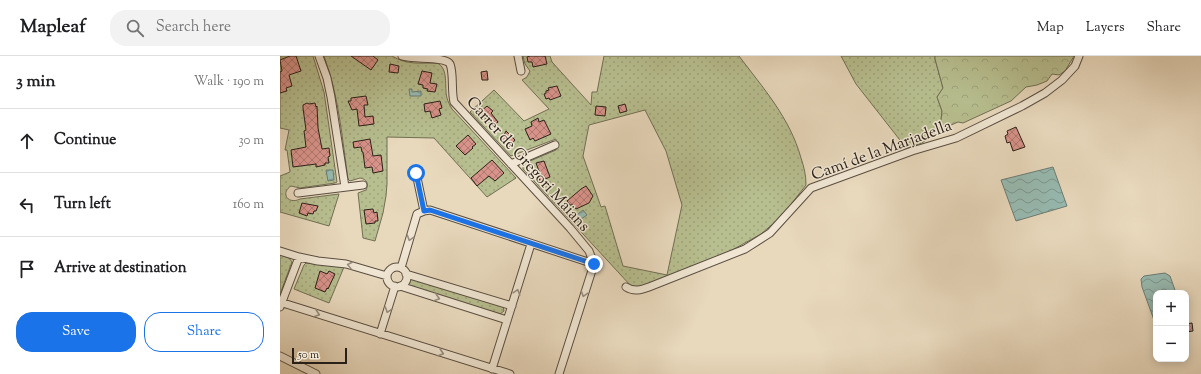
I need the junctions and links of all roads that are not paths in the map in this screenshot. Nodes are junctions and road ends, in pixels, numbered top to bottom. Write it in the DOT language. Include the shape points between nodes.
graph roads {
  1 [pos="319,56"];
  2 [pos="402,56"];
  3 [pos="518,56"];
  4 [pos="1079,56"];
  5 [pos="521,71"];
  6 [pos="555,145"];
  7 [pos="511,164"];
  8 [pos="416,173"];
  9 [pos="362,185"];
  10 [pos="344,187"];
  11 [pos="298,193"];
  12 [pos="424,211"];
  13 [pos="531,244"];
  14 [pos="280,251"];
  15 [pos="299,257"];
  16 [pos="593,260"];
  17 [pos="401,268"];
  18 [pos="406,274"];
  19 [pos="388,276"];
  20 [pos="397,286"];
  21 [pos="626,287"];
  22 [pos="281,304"];
  23 [pos="512,306"];
  24 [pos="507,320"];
  25 [pos="380,334"];
  26 [pos="280,356"];
  27 [pos="492,369"];
  28 [pos="316,374"];
  29 [pos="510,374"];
  30 [pos="559,374"];
  1 -- 10 [label="street" via="331,97"];
  2 -- 7 [label="street, Carrer de Gregori Maians" via="447,60 450,65 454,102"];
  3 -- 5 [label="street"];
  4 -- 21 [label="street, Camí de la Marjadella" via="1069,74 1045,93 978,128 811,188 770,233 746,249 649,287 638,290"];
  6 -- 7 [label="street"];
  7 -- 16 [label="street, Carrer de Gregori Maians" via="570,228 589,251"];
  8 -- 12 [label="street"];
  9 -- 10 [label="street"];
  10 -- 11 [label="street"];
  12 -- 13 [label="street" via="430,210"];
  12 -- 17 [label="street, one-way" via="417,214"];
  13 -- 16 [label="street"];
  23 -- 13 [label="street, one-way"];
  14 -- 15 [label="street"];
  19 -- 15 [label="street, one-way" via="346,264"];
  15 -- 22 [label="street"];
  16 -- 30 [label="street, one-way"];
  17 -- 18 [label="street"];
  17 -- 19 [label="street" via="392,269"];
  18 -- 20 [label="street" via="406,281"];
  18 -- 23 [label="street"];
  19 -- 20 [label="street" via="389,282"];
  20 -- 24 [label="street, one-way"];
  20 -- 25 [label="street, one-way"];
  22 -- 25 [label="street, one-way"];
  23 -- 24 [label="street"];
  24 -- 27 [label="street"];
  25 -- 27 [label="street, one-way"];
  26 -- 28 [label="street"];
  27 -- 29 [label="street"];
}
